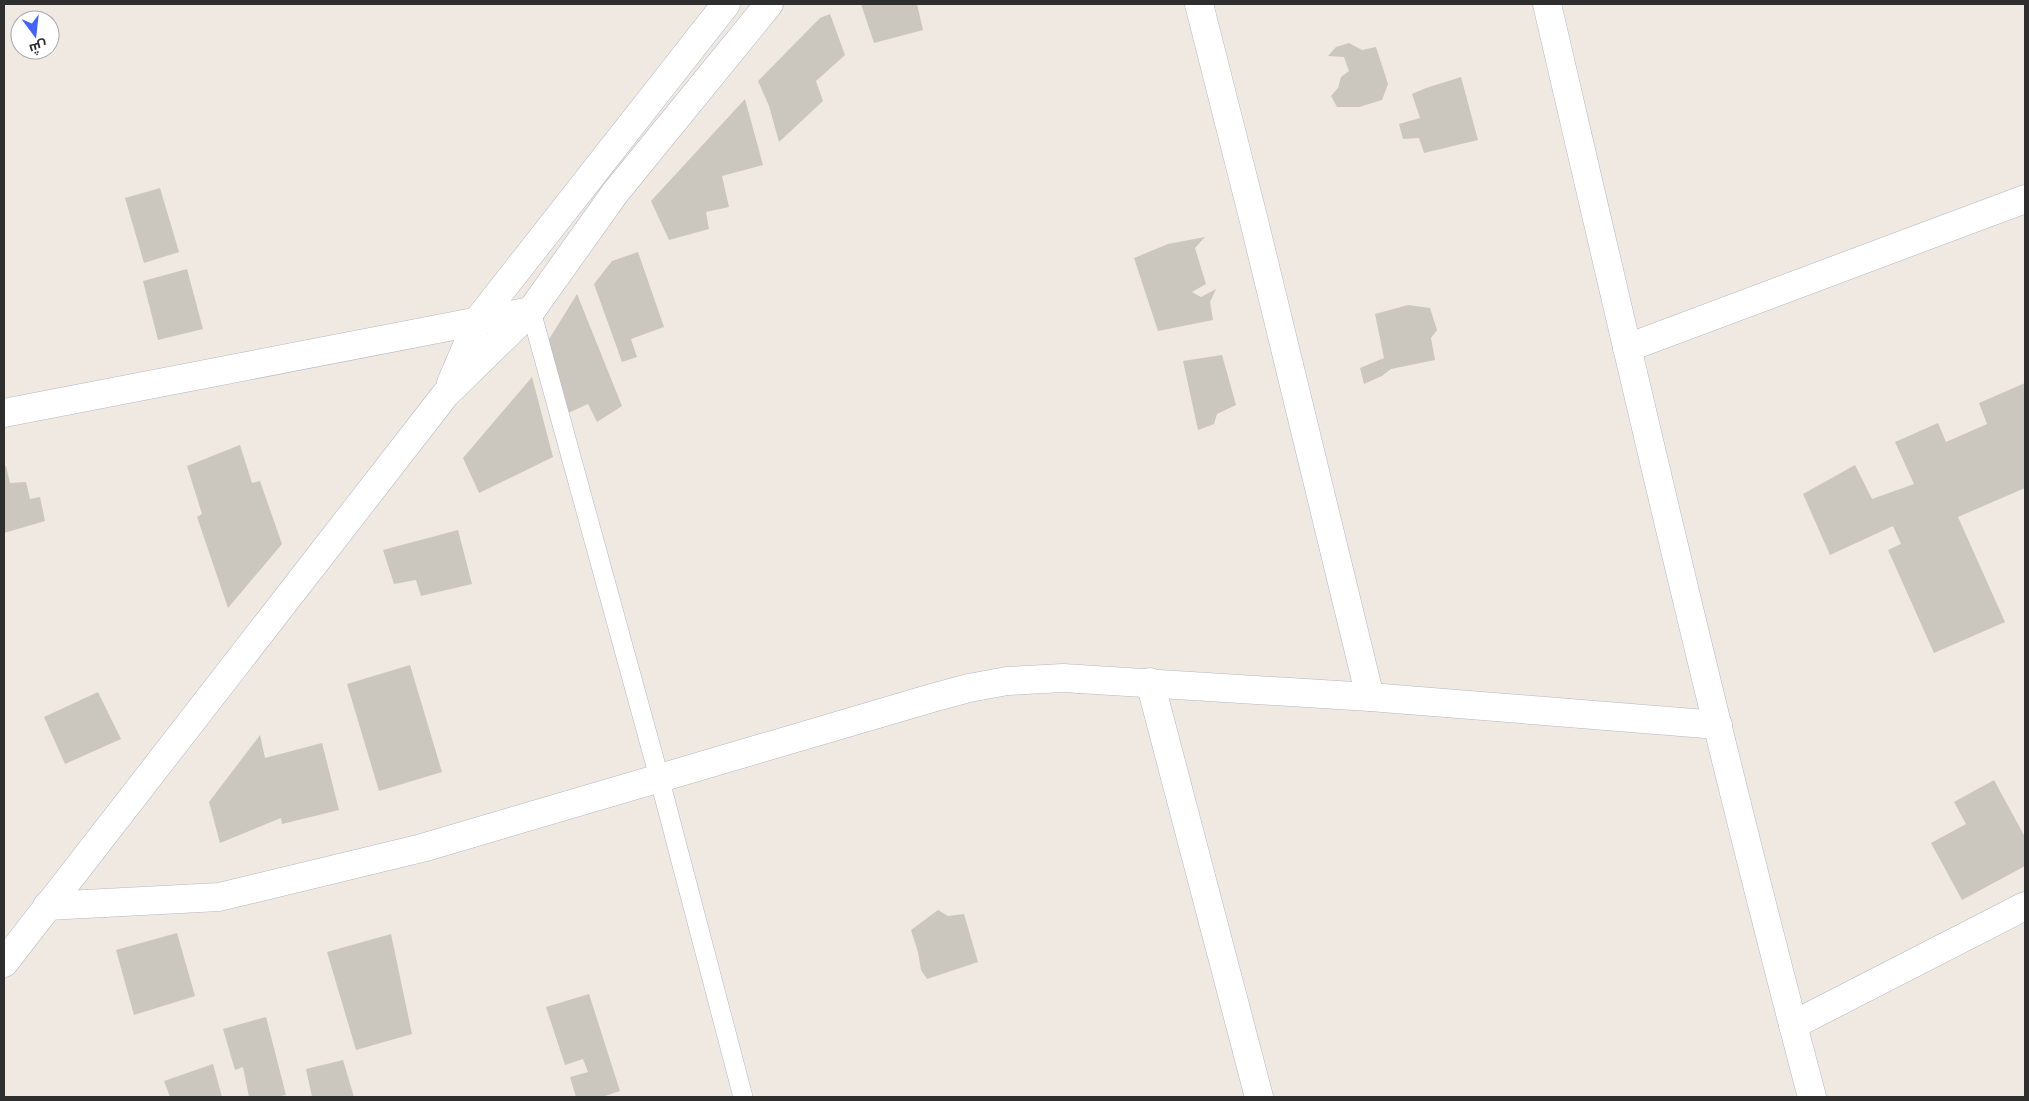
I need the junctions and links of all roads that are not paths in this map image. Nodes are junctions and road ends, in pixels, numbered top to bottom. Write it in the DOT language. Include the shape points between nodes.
graph roads {
  1 [pos="726,4"];
  2 [pos="769,4"];
  3 [pos="1199,4"];
  4 [pos="1547,4"];
  5 [pos="2025,199"];
  6 [pos="531,310"];
  7 [pos="478,320"];
  8 [pos="1627,348"];
  9 [pos="445,396"];
  10 [pos="4,413"];
  11 [pos="1150,682"];
  12 [pos="1370,697"];
  13 [pos="1718,725"];
  14 [pos="659,777"];
  15 [pos="47,906"];
  16 [pos="2025,906"];
  17 [pos="4,963"];
  18 [pos="1793,1025"];
  19 [pos="743,1097"];
  20 [pos="1259,1097"];
  21 [pos="1812,1097"];
  1 -- 7 [label="street"];
  2 -- 6 [label="street" via="615,193"];
  3 -- 12 [label="street"];
  4 -- 8 [label="street"];
  5 -- 8 [label="street"];
  6 -- 7 [label="street"];
  6 -- 9 [label="street"];
  6 -- 14 [label="lane"];
  7 -- 9 [label="street"];
  7 -- 10 [label="street"];
  8 -- 13 [label="street"];
  9 -- 15 [label="street"];
  11 -- 12 [label="street"];
  11 -- 14 [label="street" via="1063,678 1007,681 969,688"];
  11 -- 20 [label="street"];
  12 -- 13 [label="street"];
  13 -- 18 [label="street"];
  14 -- 15 [label="street" via="422,848 219,897"];
  14 -- 19 [label="lane"];
  15 -- 17 [label="street"];
  16 -- 18 [label="street"];
  18 -- 21 [label="street"];
}
